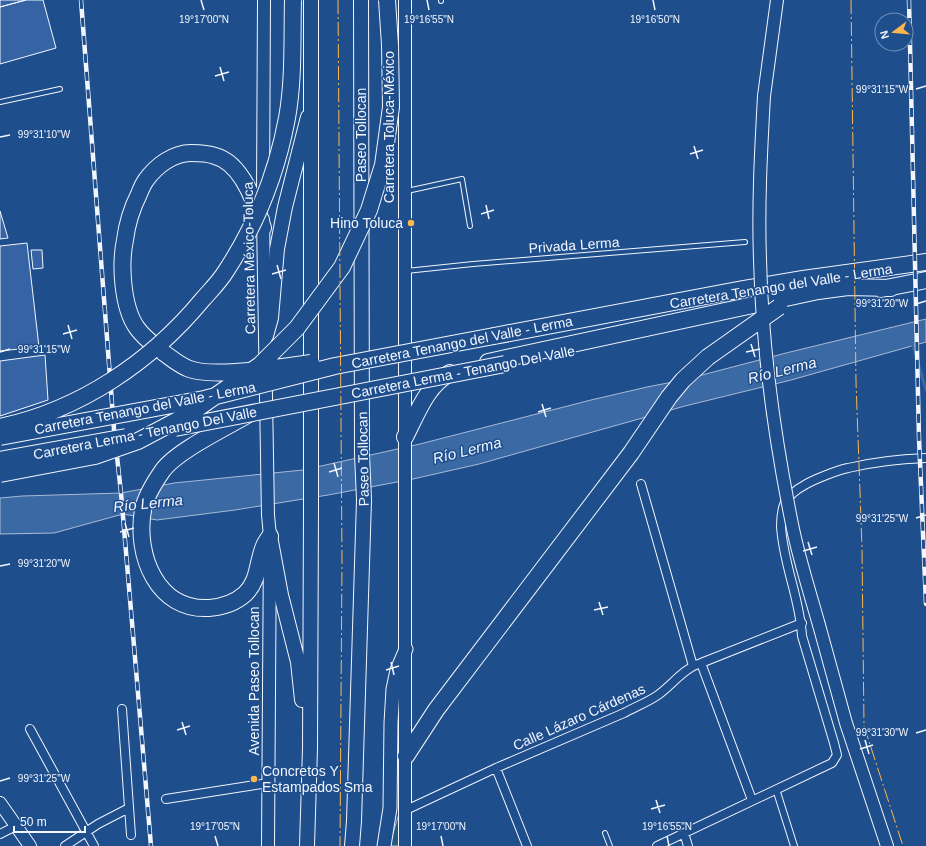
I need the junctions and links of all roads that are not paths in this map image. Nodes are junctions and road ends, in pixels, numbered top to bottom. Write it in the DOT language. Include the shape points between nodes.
graph roads {
  1 [pos="264,0"];
  2 [pos="293,0"];
  3 [pos="312,0"];
  4 [pos="361,0"];
  5 [pos="387,0"];
  6 [pos="404,0"];
  7 [pos="777,0"];
  8 [pos="60,89"];
  9 [pos="0,102"];
  10 [pos="312,102"];
  11 [pos="404,191"];
  12 [pos="470,226"];
  13 [pos="263,228"];
  14 [pos="745,242"];
  15 [pos="926,262"];
  16 [pos="404,271"];
  17 [pos="926,280"];
  18 [pos="891,288"];
  19 [pos="779,307"];
  20 [pos="266,336"];
  21 [pos="335,366"];
  22 [pos="266,369"];
  23 [pos="250,414"];
  24 [pos="0,427"];
  25 [pos="0,437"];
  26 [pos="405,440"];
  27 [pos="926,458"];
  28 [pos="0,460"];
  29 [pos="0,474"];
  30 [pos="641,484"];
  31 [pos="268,515"];
  32 [pos="270,536"];
  33 [pos="802,623"];
  34 [pos="406,649"];
  35 [pos="697,664"];
  36 [pos="122,710"];
  37 [pos="30,729"];
  38 [pos="310,748"];
  39 [pos="406,756"];
  40 [pos="496,768"];
  41 [pos="268,783"];
  42 [pos="776,789"];
  43 [pos="166,799"];
  44 [pos="752,800"];
  45 [pos="0,803"];
  46 [pos="129,808"];
  47 [pos="406,810"];
  48 [pos="16,826"];
  49 [pos="86,832"];
  50 [pos="605,833"];
  51 [pos="684,833"];
  52 [pos="0,834"];
  53 [pos="131,835"];
  54 [pos="30,846"];
  55 [pos="65,846"];
  56 [pos="94,846"];
  57 [pos="268,846"];
  58 [pos="307,846"];
  59 [pos="352,846"];
  60 [pos="384,846"];
  61 [pos="406,846"];
  62 [pos="527,846"];
  63 [pos="610,846"];
  64 [pos="657,846"];
  65 [pos="688,846"];
  66 [pos="794,846"];
  67 [pos="887,846"];
  1 -- 13 [label="main road, Carretera México-Toluca"];
  2 -- 24 [label="highway, bridge" via="292,68 282,139 272,176 254,222 226,272 186,320 158,346 104,386 68,405"];
  3 -- 10 [label="highway"];
  4 -- 59 [label="highway, Paseo Tollocan" via="364,500"];
  5 -- 29 [label="highway, bridge" via="391,107 383,165 369,210 342,267 297,328 260,365 191,413 138,441 95,456"];
  6 -- 11 [label="main road, Carretera Toluca-México"];
  7 -- 67 [label="main road, bridge" via="764,96 759,178 764,334 773,411 793,530 846,723"];
  8 -- 9 [label="lane"];
  10 -- 20 [label="highway" via="302,135 277,249 271,318"];
  10 -- 38 [label="highway"];
  11 -- 12 [label="lane" via="462,179"];
  11 -- 16 [label="main road, Carretera Toluca-México"];
  13 -- 20 [label="main road, Carretera México-Toluca"];
  13 -- 22 [label="highway, bridge" via="252,195 227,162 215,156 185,153 168,159 145,181 124,241 123,272 126,298 137,328 164,353 187,368 199,372"];
  14 -- 16 [label="lane, Privada Lerma"];
  15 -- 21 [label="highway, Carretera Tenango del Valle - Lerma, bridge" via="743,289"];
  16 -- 26 [label="main road, Carretera Toluca-México"];
  17 -- 18 [label="highway, Carretera Lerma - Tenango Del Valle"];
  18 -- 19 [label="highway, Carretera Lerma - Tenango Del Valle"];
  18 -- 26 [label="highway" via="848,287 818,291 471,366 449,373 440,380 424,400"];
  19 -- 23 [label="highway, Carretera Lerma - Tenango Del Valle, bridge"];
  19 -- 39 [label="highway, bridge" via="708,357 683,380 631,453 436,710"];
  20 -- 22 [label="main road, Carretera México-Toluca, bridge"];
  21 -- 22 [label="highway, bridge" via="322,361"];
  21 -- 25 [label="highway, Carretera Tenango del Valle - Lerma, bridge" via="204,399"];
  22 -- 31 [label="main road, Carretera México-Toluca, bridge"];
  23 -- 28 [label="highway, Carretera Lerma - Tenango Del Valle, bridge"];
  23 -- 32 [label="highway" via="177,457 164,469 143,509 141,537 144,552 159,586 169,596 186,606 204,608 222,606 246,593 254,581 264,546"];
  26 -- 34 [label="main road, Carretera Toluca-México"];
  27 -- 33 [label="street" via="907,458 846,468 802,486 791,495 782,514 781,525"];
  30 -- 35 [label="street"];
  31 -- 32 [label="main road, Avenida Paseo Tollocan"];
  32 -- 38 [label="highway" via="281,595 298,662"];
  32 -- 41 [label="main road, Avenida Paseo Tollocan"];
  33 -- 35 [label="street, Calle Lázaro Cárdenas"];
  33 -- 42 [label="street" via="802,636 837,755 832,762"];
  34 -- 39 [label="main road"];
  34 -- 60 [label="main road" via="397,670 393,689 390,722 390,808"];
  35 -- 40 [label="street, Calle Lázaro Cárdenas" via="662,692 643,703"];
  35 -- 44 [label="street"];
  36 -- 46 [label="street"];
  37 -- 49 [label="street"];
  38 -- 58 [label="highway"];
  39 -- 47 [label="main road"];
  40 -- 47 [label="street, Calle Lázaro Cárdenas"];
  40 -- 62 [label="street"];
  41 -- 43 [label="street"];
  41 -- 57 [label="main road, Avenida Paseo Tollocan"];
  42 -- 44 [label="street"];
  42 -- 66 [label="street"];
  44 -- 51 [label="street"];
  45 -- 48 [label="main road"];
  46 -- 49 [label="street"];
  46 -- 53 [label="street"];
  47 -- 61 [label="main road"];
  48 -- 52 [label="street"];
  48 -- 54 [label="main road"];
  49 -- 55 [label="street"];
  49 -- 56 [label="street"];
  50 -- 63 [label="lane"];
  51 -- 64 [label="street"];
  51 -- 65 [label="street"];
}
